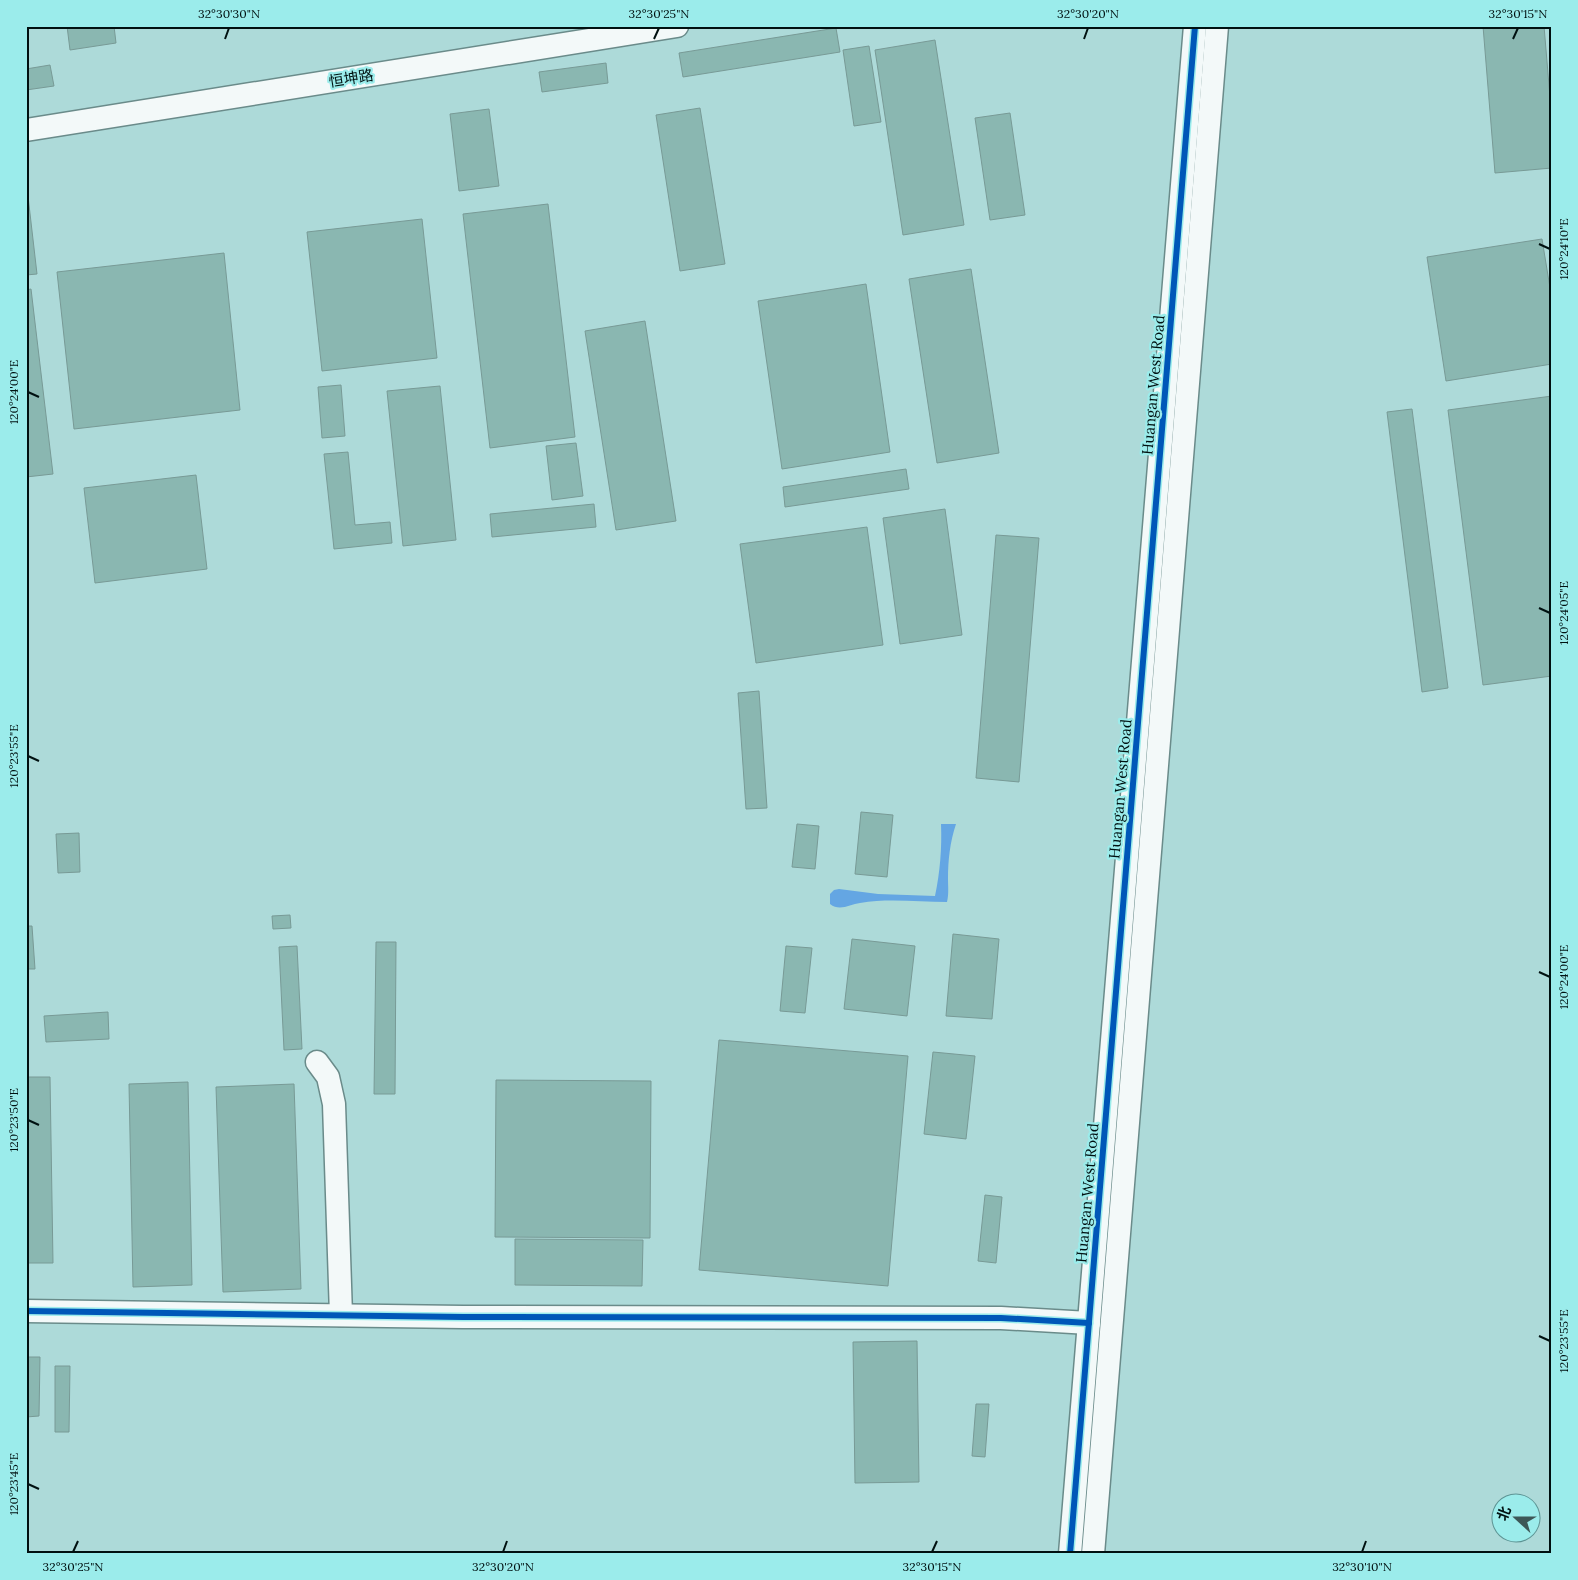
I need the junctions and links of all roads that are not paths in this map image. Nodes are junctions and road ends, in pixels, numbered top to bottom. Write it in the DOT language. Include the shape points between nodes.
graph roads {
  1 [pos="676,26"];
  2 [pos="1195,26"];
  3 [pos="1218,26"];
  4 [pos="26,130"];
  5 [pos="317,1062"];
  6 [pos="26,1311"];
  7 [pos="341,1315"];
  8 [pos="1089,1324"];
  9 [pos="1070,1554"];
  10 [pos="1093,1554"];
  1 -- 4 [label="street, 恒坤路"];
  2 -- 8 [label="street, Huangan West Road"];
  3 -- 10 [label="street"];
  5 -- 7 [label="street" via="328,1077 334,1104"];
  6 -- 7 [label="street"];
  7 -- 8 [label="street" via="991,1318"];
  8 -- 9 [label="street, Huangan West Road"];
}
